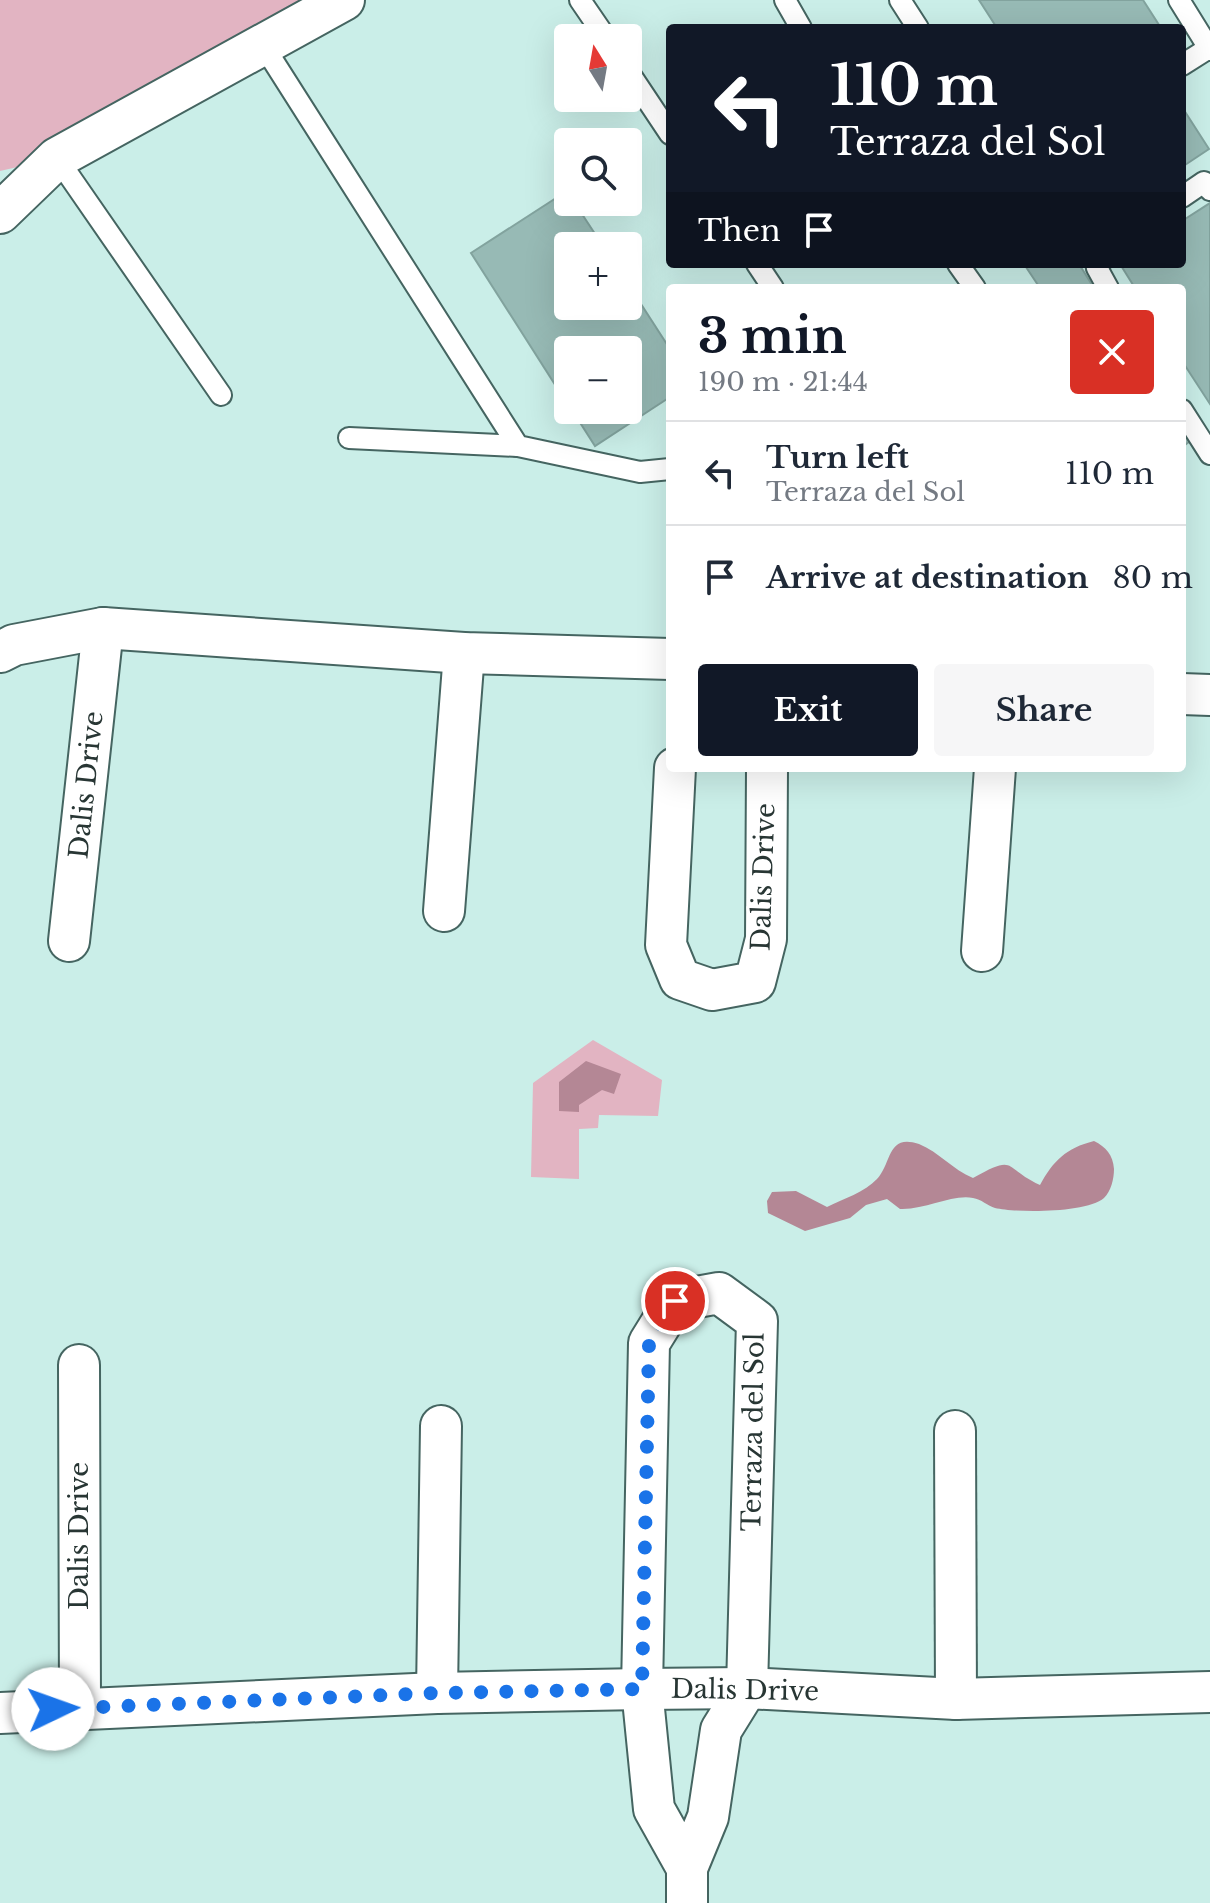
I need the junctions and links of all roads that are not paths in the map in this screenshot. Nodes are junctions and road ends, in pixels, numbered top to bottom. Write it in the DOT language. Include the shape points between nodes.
graph roads {
  1 [pos="344,0"];
  2 [pos="580,0"];
  3 [pos="785,0"];
  4 [pos="900,0"];
  5 [pos="1179,0"];
  6 [pos="596,24"];
  7 [pos="799,24"];
  8 [pos="915,24"];
  9 [pos="263,45"];
  10 [pos="1209,49"];
  11 [pos="1186,63"];
  12 [pos="642,92"];
  13 [pos="666,128"];
  14 [pos="57,158"];
  15 [pos="0,171"];
  16 [pos="1208,183"];
  17 [pos="1186,195"];
  18 [pos="0,213"];
  19 [pos="221,395"];
  20 [pos="1186,416"];
  21 [pos="349,438"];
  22 [pos="518,446"];
  23 [pos="1210,454"];
  24 [pos="666,469"];
  25 [pos="103,628"];
  26 [pos="0,652"];
  27 [pos="464,653"];
  28 [pos="666,659"];
  29 [pos="1186,694"];
  30 [pos="1210,695"];
  31 [pos="675,772"];
  32 [pos="767,772"];
  33 [pos="995,772"];
  34 [pos="444,911"];
  35 [pos="69,941"];
  36 [pos="982,951"];
  37 [pos="79,1365"];
  38 [pos="441,1426"];
  39 [pos="955,1431"];
  40 [pos="747,1688"];
  41 [pos="642,1689"];
  42 [pos="1210,1692"];
  43 [pos="437,1693"];
  44 [pos="956,1699"];
  45 [pos="80,1707"];
  46 [pos="0,1713"];
  47 [pos="687,1885"];
  1 -- 9 [label="street"];
  2 -- 6 [label="lane"];
  3 -- 7 [label="lane"];
  4 -- 8 [label="lane"];
  5 -- 10 [label="lane"];
  9 -- 14 [label="street"];
  9 -- 22 [label="lane"];
  10 -- 11 [label="lane"];
  12 -- 13 [label="lane"];
  14 -- 15 [label="street"];
  14 -- 18 [label="street"];
  14 -- 19 [label="lane"];
  16 -- 17 [label="lane"];
  20 -- 23 [label="lane"];
  21 -- 22 [label="lane"];
  22 -- 24 [label="lane" via="640,472"];
  25 -- 26 [label="street"];
  25 -- 27 [label="street"];
  25 -- 35 [label="street, Dalis Drive"];
  27 -- 28 [label="street"];
  27 -- 34 [label="street"];
  29 -- 30 [label="street"];
  31 -- 32 [label="street, Dalis Drive" via="666,945 680,979 712,990 755,982 766,939"];
  33 -- 36 [label="street"];
  37 -- 45 [label="street, Dalis Drive"];
  38 -- 43 [label="street"];
  39 -- 44 [label="street"];
  40 -- 41 [label="street, Dalis Drive"];
  40 -- 41 [label="street, Terraza del Sol" via="757,1321 719,1293 675,1301 649,1343"];
  40 -- 44 [label="street, Dalis Drive"];
  40 -- 47 [label="street, Terraza del Sol" via="721,1730 708,1817"];
  41 -- 43 [label="street, Dalis Drive"];
  41 -- 47 [label="street, Terraza del Sol" via="654,1809"];
  42 -- 44 [label="street, Dalis Drive"];
  43 -- 45 [label="street, Dalis Drive"];
  45 -- 46 [label="street, Dalis Drive"];
}
